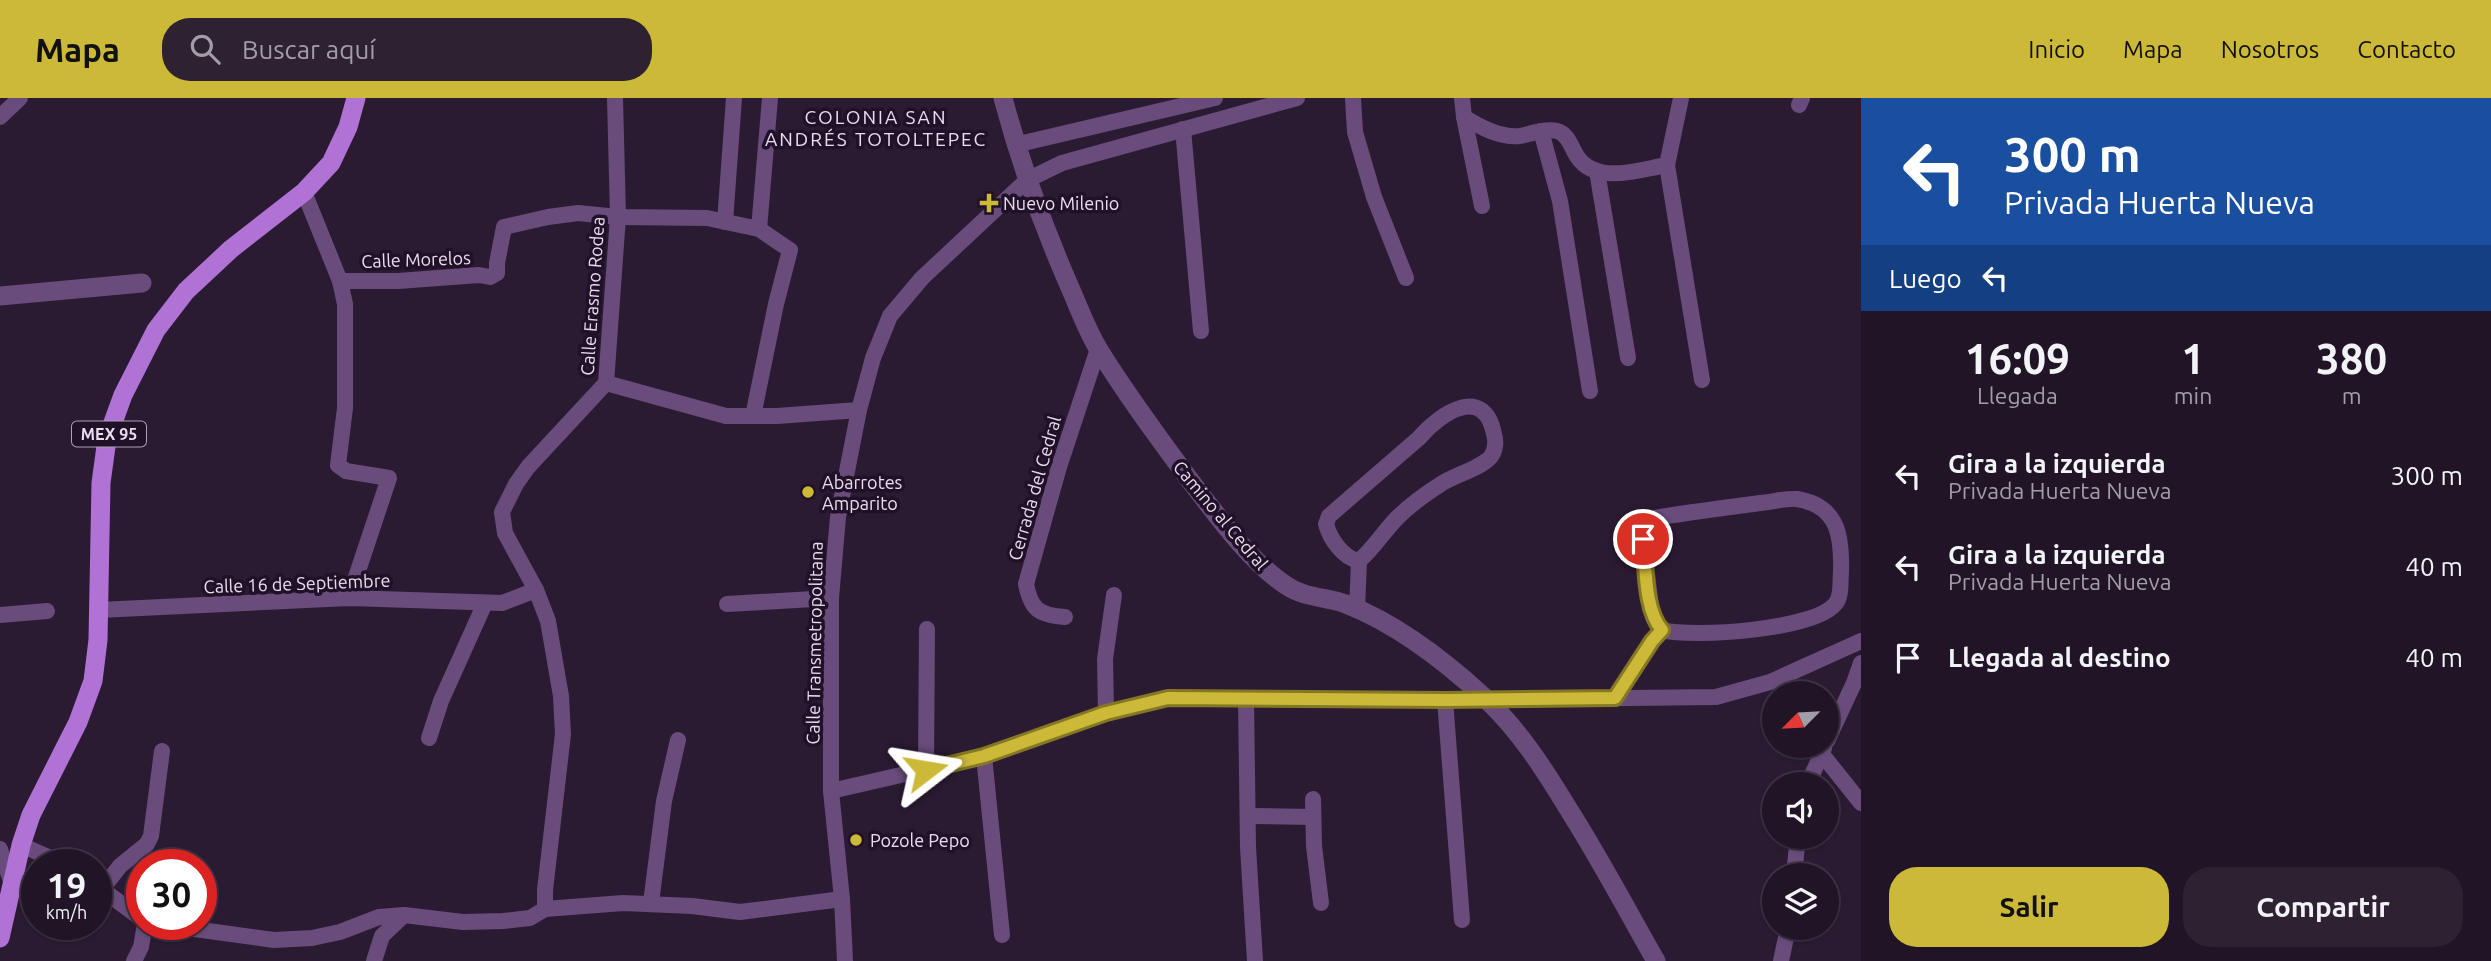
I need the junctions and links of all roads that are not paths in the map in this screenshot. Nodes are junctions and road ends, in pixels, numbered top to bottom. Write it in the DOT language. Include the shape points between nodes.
graph roads {
  1 [pos="20,98"];
  2 [pos="356,98"];
  3 [pos="615,98"];
  4 [pos="734,98"];
  5 [pos="770,98"];
  6 [pos="1003,98"];
  7 [pos="1215,98"];
  8 [pos="1297,98"];
  9 [pos="1353,98"];
  10 [pos="1462,98"];
  11 [pos="1681,98"];
  12 [pos="0,117"];
  13 [pos="1464,117"];
  14 [pos="1183,129"];
  15 [pos="1541,131"];
  16 [pos="1015,145"];
  17 [pos="1667,165"];
  18 [pos="1597,172"];
  19 [pos="1027,180"];
  20 [pos="304,192"];
  21 [pos="1482,206"];
  22 [pos="618,217"];
  23 [pos="724,222"];
  24 [pos="759,229"];
  25 [pos="1406,278"];
  26 [pos="340,281"];
  27 [pos="142,283"];
  28 [pos="0,296"];
  29 [pos="1201,331"];
  30 [pos="1098,349"];
  31 [pos="1628,358"];
  32 [pos="1702,380"];
  33 [pos="606,383"];
  34 [pos="1590,391"];
  35 [pos="859,410"];
  36 [pos="753,416"];
  37 [pos="1359,561"];
  38 [pos="536,590"];
  39 [pos="1114,595"];
  40 [pos="349,598"];
  41 [pos="831,598"];
  42 [pos="485,603"];
  43 [pos="727,604"];
  44 [pos="99,610"];
  45 [pos="1357,610"];
  46 [pos="47,611"];
  47 [pos="0,615"];
  48 [pos="1065,617"];
  49 [pos="927,629"];
  50 [pos="1662,630"];
  51 [pos="1861,641"];
  52 [pos="1861,663"];
  53 [pos="1246,698"];
  54 [pos="1615,698"];
  55 [pos="1486,699"];
  56 [pos="1445,700"];
  57 [pos="1106,713"];
  58 [pos="1839,715"];
  59 [pos="429,738"];
  60 [pos="678,740"];
  61 [pos="162,751"];
  62 [pos="984,756"];
  63 [pos="1831,758"];
  64 [pos="926,770"];
  65 [pos="831,791"];
  66 [pos="1313,799"];
  67 [pos="1861,803"];
  68 [pos="1248,816"];
  69 [pos="1312,817"];
  70 [pos="21,845"];
  71 [pos="0,849"];
  72 [pos="30,849"];
  73 [pos="112,874"];
  74 [pos="12,884"];
  75 [pos="842,899"];
  76 [pos="1321,902"];
  77 [pos="651,903"];
  78 [pos="545,909"];
  79 [pos="404,915"];
  80 [pos="1462,920"];
  81 [pos="217,932"];
  82 [pos="1002,934"];
  83 [pos="0,939"];
  84 [pos="142,940"];
  85 [pos="1785,940"];
  86 [pos="134,961"];
  87 [pos="374,961"];
  88 [pos="845,961"];
  89 [pos="1255,961"];
  90 [pos="1656,961"];
  91 [pos="1781,961"];
  1 -- 12 [label="street"];
  2 -- 20 [label="main road, MEX 95" via="340,147"];
  3 -- 22 [label="street, Calle Erasmo Rodea"];
  4 -- 23 [label="street"];
  5 -- 24 [label="street"];
  6 -- 16 [label="street, Camino al Cedral"];
  7 -- 16 [label="street"];
  8 -- 14 [label="street, Calle Transmetropolitana"];
  9 -- 25 [label="street" via="1354,132"];
  10 -- 13 [label="street"];
  11 -- 17 [label="street"];
  13 -- 15 [label="street" via="1509,136"];
  13 -- 21 [label="street"];
  14 -- 19 [label="street, Calle Transmetropolitana" via="1062,163"];
  14 -- 29 [label="street"];
  15 -- 18 [label="street" via="1565,135 1580,162"];
  15 -- 34 [label="street" via="1560,201"];
  16 -- 19 [label="street, Camino al Cedral"];
  17 -- 18 [label="street" via="1618,174"];
  17 -- 32 [label="street"];
  18 -- 31 [label="street"];
  19 -- 30 [label="street, Camino al Cedral"];
  19 -- 35 [label="street, Calle Transmetropolitana" via="922,278 890,316"];
  20 -- 26 [label="street"];
  20 -- 44 [label="main road, MEX 95" via="186,291 156,330 134,371 103,461"];
  22 -- 23 [label="street"];
  22 -- 26 [label="street, Calle Morelos" via="578,214 508,224 502,230 498,273 491,277"];
  22 -- 33 [label="street, Calle Erasmo Rodea"];
  23 -- 24 [label="street"];
  24 -- 36 [label="street" via="790,250"];
  26 -- 40 [label="street" via="346,322 345,408 338,465 346,471 389,478"];
  27 -- 28 [label="street"];
  30 -- 45 [label="street, Camino al Cedral" via="1214,512 1268,572 1289,588"];
  30 -- 48 [label="street, Cerrada del Cedral" via="1026,584 1037,609"];
  33 -- 36 [label="street" via="726,416"];
  33 -- 38 [label="street, Calle Erasmo Rodea" via="528,467 502,512 505,533"];
  35 -- 36 [label="street"];
  35 -- 41 [label="street, Calle Transmetropolitana" via="838,517"];
  37 -- 37 [label="street" via="1399,516 1438,485 1492,456 1495,438 1487,414 1467,405 1430,424 1329,516 1329,534 1351,559"];
  37 -- 45 [label="street"];
  38 -- 42 [label="street, Calle 16 de Septiembre" via="502,603"];
  38 -- 78 [label="street, Calle Erasmo Rodea" via="555,658 563,734"];
  39 -- 57 [label="street" via="1105,659"];
  40 -- 42 [label="street, Calle 16 de Septiembre"];
  40 -- 44 [label="street, Calle 16 de Septiembre"];
  41 -- 43 [label="street"];
  41 -- 65 [label="street, Calle Transmetropolitana"];
  42 -- 59 [label="street"];
  44 -- 70 [label="main road, MEX 95" via="87,702"];
  45 -- 55 [label="street, Camino al Cedral" via="1386,623"];
  46 -- 47 [label="street"];
  49 -- 64 [label="street"];
  50 -- 50 [label="street" via="1685,634 1741,631 1818,617 1837,603 1840,589 1837,525 1821,507 1795,499 1655,518 1645,527 1643,539 1651,608"];
  50 -- 54 [label="street"];
  51 -- 54 [label="street" via="1770,682 1727,694"];
  52 -- 58 [label="street"];
  53 -- 56 [label="street"];
  53 -- 57 [label="street" via="1168,698"];
  53 -- 68 [label="street"];
  54 -- 55 [label="street"];
  55 -- 56 [label="street"];
  55 -- 90 [label="street, Camino al Cedral" via="1522,736 1545,769"];
  56 -- 80 [label="street"];
  57 -- 62 [label="street"];
  60 -- 77 [label="street" via="664,801"];
  61 -- 73 [label="street" via="151,836"];
  62 -- 64 [label="street"];
  62 -- 82 [label="street"];
  63 -- 67 [label="street"];
  64 -- 65 [label="street"];
  65 -- 75 [label="street, Calle Transmetropolitana"];
  66 -- 69 [label="street"];
  68 -- 69 [label="street"];
  68 -- 89 [label="street"];
  69 -- 76 [label="street"];
  70 -- 72 [label="street"];
  70 -- 74 [label="main road, MEX 95"];
  71 -- 74 [label="street"];
  74 -- 83 [label="main road, MEX 95"];
  75 -- 77 [label="street" via="740,912"];
  75 -- 88 [label="street, Calle Transmetropolitana"];
  77 -- 78 [label="street"];
  78 -- 79 [label="street" via="530,918 503,921"];
  79 -- 81 [label="street" via="379,917 312,938 274,940"];
  79 -- 87 [label="street" via="382,936"];
  84 -- 86 [label="street"];
  85 -- 91 [label="street"];
}
